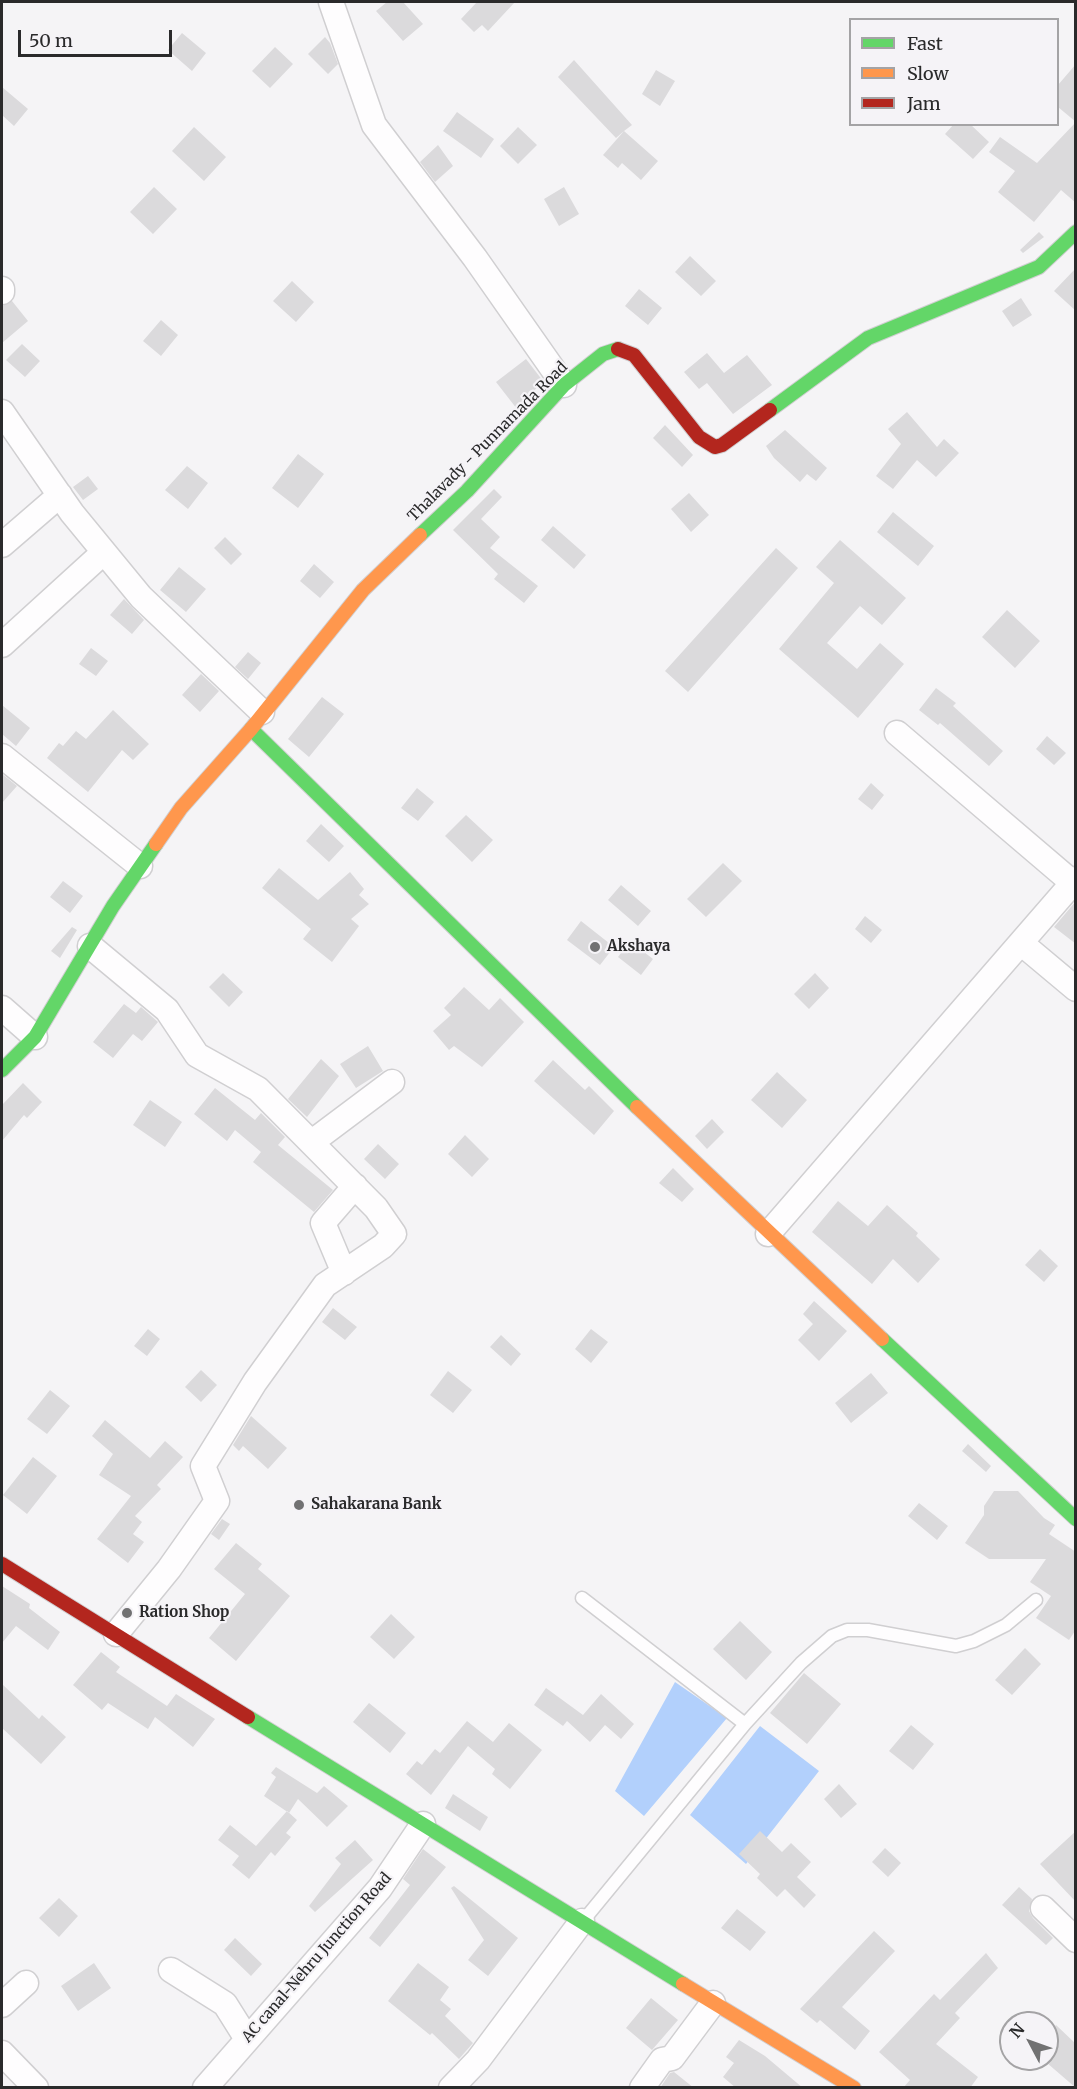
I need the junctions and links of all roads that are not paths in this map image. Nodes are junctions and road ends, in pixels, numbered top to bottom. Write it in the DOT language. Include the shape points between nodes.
graph roads {
  1 [pos="331,2"];
  2 [pos="1076,232"];
  3 [pos="564,385"];
  4 [pos="2,412"];
  5 [pos="60,495"];
  6 [pos="2,545"];
  7 [pos="104,552"];
  8 [pos="2,645"];
  9 [pos="256,721"];
  10 [pos="897,733"];
  11 [pos="2,756"];
  12 [pos="140,866"];
  13 [pos="1074,881"];
  14 [pos="1021,943"];
  15 [pos="90,946"];
  16 [pos="1076,989"];
  17 [pos="2,1008"];
  18 [pos="35,1037"];
  19 [pos="2,1070"];
  20 [pos="393,1082"];
  21 [pos="312,1142"];
  22 [pos="355,1186"];
  23 [pos="768,1234"];
  24 [pos="344,1273"];
  25 [pos="1076,1520"];
  26 [pos="2,1564"];
  27 [pos="582,1598"];
  28 [pos="1036,1600"];
  29 [pos="116,1634"];
  30 [pos="745,1724"];
  31 [pos="423,1824"];
  32 [pos="1043,1908"];
  33 [pos="582,1922"];
  34 [pos="1076,1940"];
  35 [pos="171,1970"];
  36 [pos="26,1983"];
  37 [pos="713,2003"];
  38 [pos="2,2005"];
  39 [pos="247,2039"];
  40 [pos="2,2054"];
  41 [pos="36,2088"];
  42 [pos="205,2088"];
  43 [pos="451,2088"];
  44 [pos="642,2088"];
  45 [pos="854,2088"];
  1 -- 3 [label="street" via="374,125 475,258"];
  2 -- 3 [label="street, Thalavady - Punnamada Road" via="1039,267 868,338 722,445 715,447 699,437 634,355 627,352 616,348 603,354"];
  3 -- 9 [label="street, Thalavady - Punnamada Road" via="467,491 363,590"];
  4 -- 5 [label="street"];
  5 -- 6 [label="street"];
  5 -- 7 [label="street"];
  7 -- 8 [label="street"];
  7 -- 9 [label="street"];
  9 -- 12 [label="street, Thalavady - Punnamada Road" via="181,808"];
  9 -- 23 [label="street"];
  10 -- 13 [label="street"];
  11 -- 12 [label="street"];
  12 -- 15 [label="street, Thalavady - Punnamada Road"];
  13 -- 14 [label="street"];
  14 -- 16 [label="street"];
  14 -- 23 [label="street"];
  15 -- 18 [label="street, Thalavady - Punnamada Road"];
  15 -- 21 [label="street" via="167,1010 197,1055 258,1089"];
  17 -- 18 [label="street"];
  18 -- 19 [label="street, Thalavady - Punnamada Road"];
  20 -- 21 [label="street"];
  21 -- 22 [label="street"];
  22 -- 24 [label="street" via="322,1223"];
  22 -- 24 [label="street" via="393,1234 383,1246"];
  23 -- 25 [label="street"];
  24 -- 29 [label="street" via="325,1285 255,1383 203,1466 217,1501"];
  26 -- 29 [label="street"];
  27 -- 30 [label="lane"];
  28 -- 30 [label="lane" via="1006,1625 956,1646 868,1630 847,1630 832,1636 801,1663"];
  29 -- 31 [label="street"];
  30 -- 33 [label="lane"];
  31 -- 33 [label="street"];
  31 -- 39 [label="street, AC canal-Nehru Junction Road" via="380,1888"];
  32 -- 34 [label="street"];
  33 -- 37 [label="street"];
  33 -- 43 [label="street" via="478,2060"];
  35 -- 39 [label="street" via="225,2004"];
  36 -- 38 [label="street"];
  37 -- 44 [label="street" via="672,2058 662,2060"];
  37 -- 45 [label="street"];
  39 -- 42 [label="street, AC canal-Nehru Junction Road"];
  40 -- 41 [label="street"];
}
